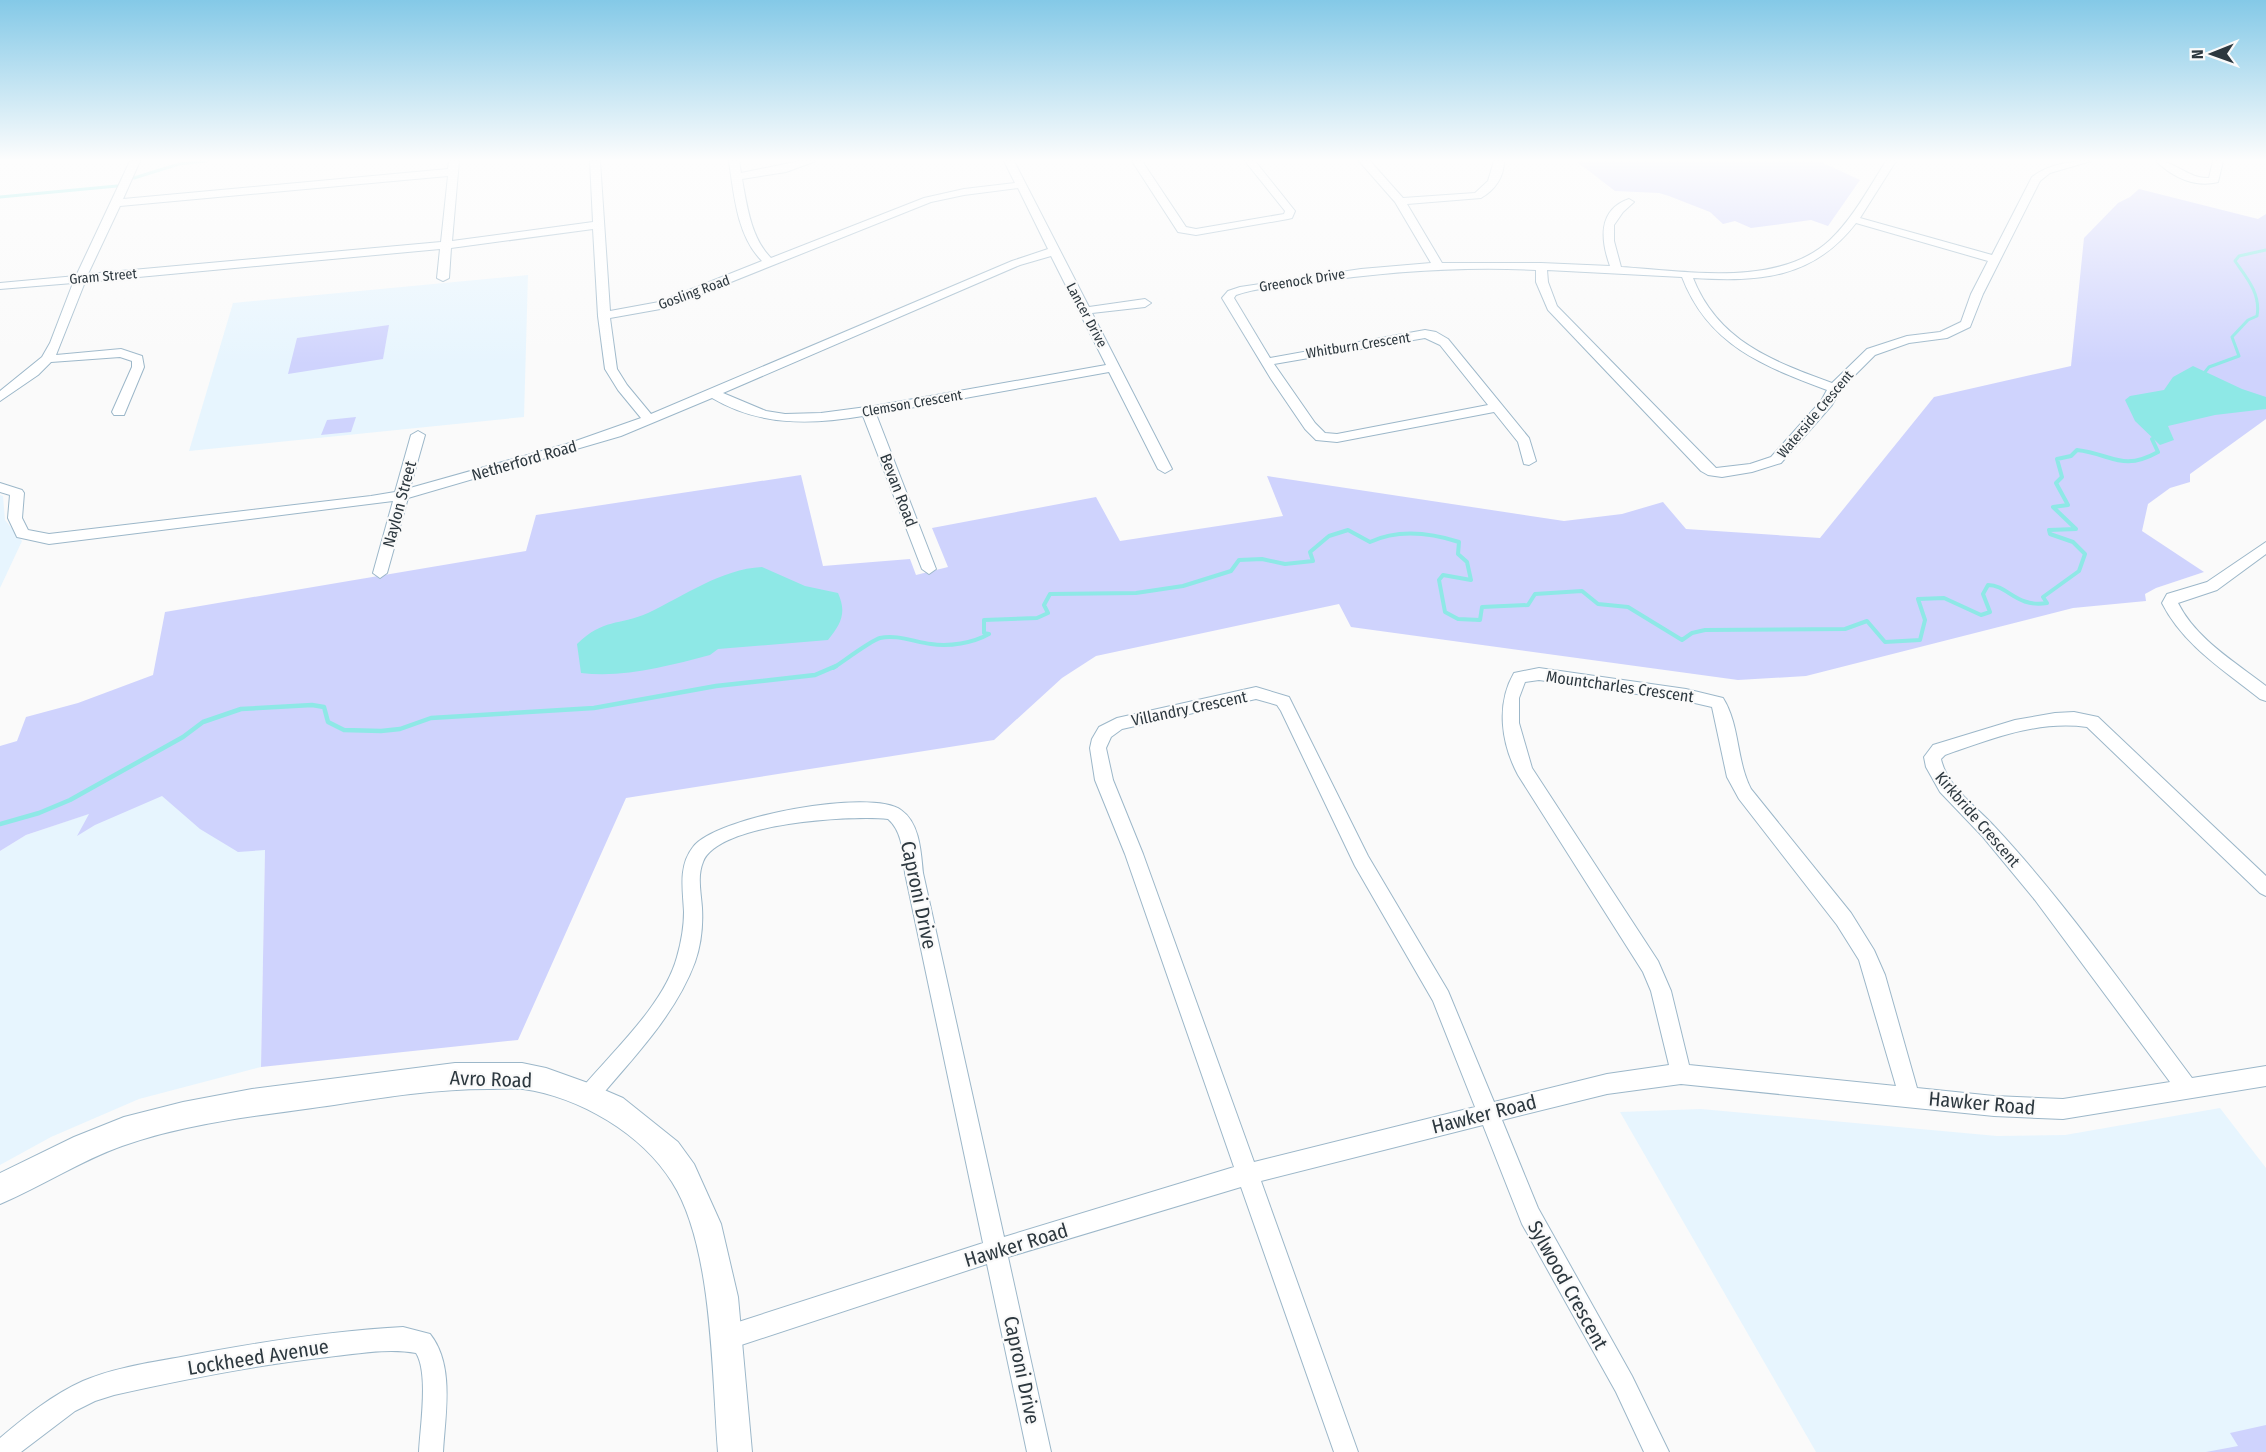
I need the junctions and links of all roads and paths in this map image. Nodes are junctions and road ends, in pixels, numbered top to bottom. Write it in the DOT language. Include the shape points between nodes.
graph roads {
  1 [pos="104,229"];
  2 [pos="448,229"];
  3 [pos="569,229"];
  4 [pos="599,229"];
  5 [pos="749,229"];
  6 [pos="856,229"];
  7 [pos="1043,229"];
  8 [pos="1181,229"];
  9 [pos="1215,229"];
  10 [pos="1414,229"];
  11 [pos="1607,229"];
  12 [pos="1845,229"];
  13 [pos="1888,229"];
  14 [pos="2010,229"];
  15 [pos="447,244"];
  16 [pos="1055,251"];
  17 [pos="1995,259"];
  18 [pos="770,263"];
  19 [pos="1438,266"];
  20 [pos="1541,266"];
  21 [pos="1617,271"];
  22 [pos="1686,274"];
  23 [pos="81,278"];
  24 [pos="443,278"];
  25 [pos="0,286"];
  26 [pos="1145,303"];
  27 [pos="1084,310"];
  28 [pos="604,316"];
  29 [pos="47,359"];
  30 [pos="1267,362"];
  31 [pos="1115,367"];
  32 [pos="1834,388"];
  33 [pos="713,393"];
  34 [pos="0,397"];
  35 [pos="1498,407"];
  36 [pos="119,411"];
  37 [pos="868,411"];
  38 [pos="649,419"];
  39 [pos="418,435"];
  40 [pos="1529,461"];
  41 [pos="1165,469"];
  42 [pos="0,487"];
  43 [pos="401,495"];
  44 [pos="2264,551"];
  45 [pos="929,569"];
  46 [pos="380,573"];
  47 [pos="2266,695"];
  48 [pos="2266,888"];
  49 [pos="1681,1074"];
  50 [pos="2266,1076"];
  51 [pos="2188,1089"];
  52 [pos="588,1096"];
  53 [pos="1909,1096"];
  54 [pos="1488,1114"];
  55 [pos="1248,1174"];
  56 [pos="0,1189"];
  57 [pos="996,1250"];
  58 [pos="726,1338"];
  59 [pos="2,1452"];
  60 [pos="431,1452"];
  61 [pos="735,1452"];
  62 [pos="1039,1452"];
  63 [pos="1346,1452"];
  64 [pos="1657,1452"];
  1 -- 23 [label="street"];
  2 -- 15 [label="street"];
  3 -- 15 [label="street, Gram Street"];
  4 -- 28 [label="street"];
  5 -- 18 [label="street" via="752,240"];
  6 -- 18 [label="street, Gosling Road"];
  7 -- 16 [label="street, Lancer Drive"];
  8 -- 9 [label="street" via="1196,232"];
  10 -- 19 [label="street"];
  11 -- 21 [label="street"];
  12 -- 22 [label="street, Greenock Drive" via="1823,252 1788,268 1748,275"];
  13 -- 17 [label="street"];
  14 -- 17 [label="street, Waterside Crescent"];
  15 -- 23 [label="street, Gram Street"];
  15 -- 24 [label="street"];
  16 -- 27 [label="street, Lancer Drive"];
  16 -- 33 [label="street, Netherford Road" via="985,276"];
  17 -- 32 [label="street, Waterside Crescent" via="1966,324 1943,335 1906,340 1871,352"];
  18 -- 28 [label="street, Gosling Road" via="662,305"];
  19 -- 20 [label="street, Greenock Drive"];
  19 -- 30 [label="street, Greenock Drive" via="1338,274 1232,293 1229,301"];
  20 -- 21 [label="street, Greenock Drive"];
  20 -- 32 [label="street, Waterside Crescent" via="1542,282 1552,307 1700,463 1713,472 1737,471 1776,460 1827,402"];
  21 -- 22 [label="street, Greenock Drive"];
  22 -- 32 [label="street" via="1705,314 1744,350"];
  23 -- 25 [label="street, Gram Street"];
  23 -- 29 [label="street"];
  26 -- 27 [label="street"];
  27 -- 31 [label="street, Lancer Drive"];
  28 -- 38 [label="street" via="612,373"];
  29 -- 34 [label="street"];
  29 -- 36 [label="street" via="121,353 138,359"];
  30 -- 35 [label="street, Whitburn Crescent" via="1432,335 1444,342"];
  30 -- 35 [label="street, Greenock Drive" via="1310,426 1322,437 1337,438"];
  31 -- 37 [label="street, Clemson Crescent"];
  31 -- 41 [label="street, Lancer Drive"];
  33 -- 37 [label="street, Clemson Crescent" via="734,406 784,418"];
  33 -- 38 [label="street, Netherford Road"];
  35 -- 40 [label="street, Whitburn Crescent" via="1524,441"];
  37 -- 45 [label="street, Bevan Road"];
  38 -- 43 [label="street, Netherford Road" via="575,446"];
  39 -- 43 [label="street, Naylon Street"];
  42 -- 43 [label="street, Netherford Road" via="17,493 15,518 22,534 49,539"];
  43 -- 46 [label="street, Naylon Street"];
  44 -- 47 [label="street" via="2212,586 2172,598 2170,603 2190,632"];
  48 -- 51 [label="street, Kirkbride Crescent" via="2092,721 2068,717 2036,721 1939,750 1932,757 1932,765 1946,787 2014,860"];
  49 -- 53 [label="street, Hawker Road"];
  49 -- 53 [label="street, Mountcharles Crescent" via="1661,991 1651,967 1524,770 1512,734 1511,690 1520,677 1539,674 1717,702 1745,794 1844,919 1867,956"];
  49 -- 54 [label="street, Hawker Road" via="1607,1084"];
  50 -- 51 [label="street, Hawker Road"];
  51 -- 53 [label="street, Hawker Road" via="2063,1109 1994,1107"];
  52 -- 56 [label="street, Avro Road" via="522,1076 455,1076 252,1103 124,1131"];
  52 -- 57 [label="street, Caproni Drive" via="670,993 685,962 693,914 693,861 701,848 752,826 810,813 846,810 896,815 910,841"];
  52 -- 58 [label="street, Avro Road" via="642,1129 668,1152 684,1174 706,1224 722,1297"];
  54 -- 55 [label="street, Hawker Road"];
  54 -- 55 [label="street, Villandry Crescent" via="1441,997 1361,861 1283,701 1256,693 1134,719 1117,724 1100,739 1104,780"];
  54 -- 64 [label="street, Sylwood Crescent" via="1530,1216 1624,1384"];
  55 -- 57 [label="street, Hawker Road"];
  55 -- 63 [label="street"];
  57 -- 58 [label="street, Hawker Road"];
  57 -- 62 [label="street, Caproni Drive"];
  58 -- 61 [label="street, Avro Road"];
  59 -- 60 [label="street, Lockheed Avenue" via="59,1408 113,1383 307,1347 405,1338 421,1341 430,1351 434,1383"];
}
